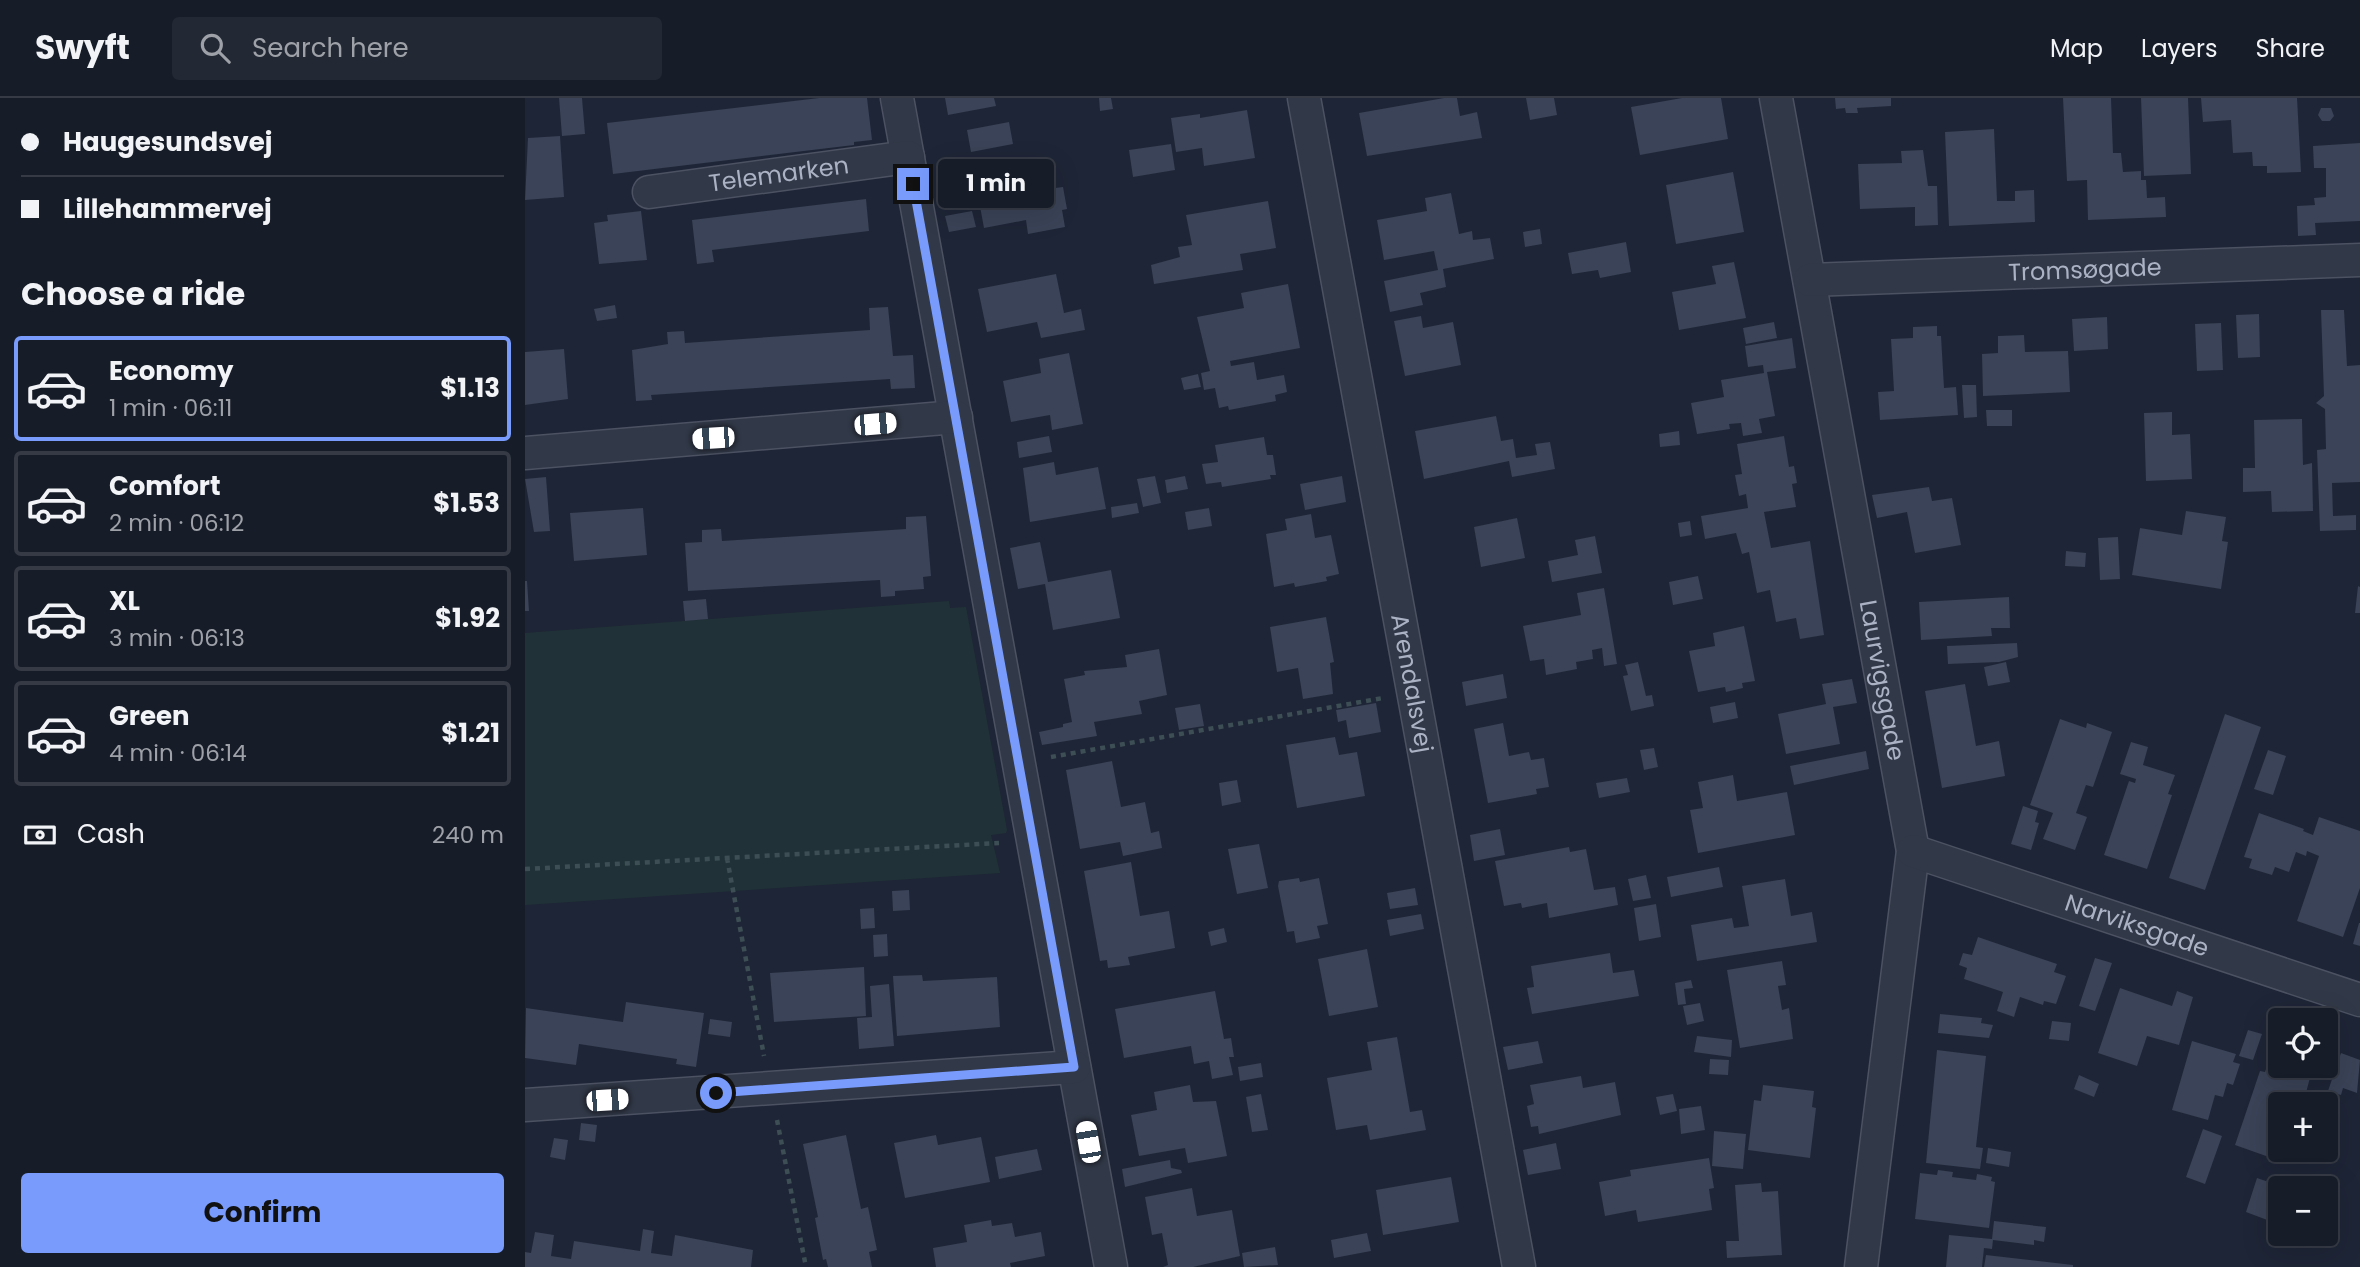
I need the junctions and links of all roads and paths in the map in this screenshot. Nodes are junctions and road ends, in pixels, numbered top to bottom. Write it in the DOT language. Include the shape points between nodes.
graph roads {
  1 [pos="897,98"];
  2 [pos="1304,98"];
  3 [pos="1776,98"];
  4 [pos="908,157"];
  5 [pos="649,192"];
  6 [pos="2360,260"];
  7 [pos="1810,280"];
  8 [pos="956,417"];
  9 [pos="525,453"];
  10 [pos="1412,693"];
  11 [pos="1018,761"];
  12 [pos="1033,841"];
  13 [pos="1913,851"];
  14 [pos="525,869"];
  15 [pos="2360,1000"];
  16 [pos="1074,1067"];
  17 [pos="525,1105"];
  18 [pos="1111,1267"];
  19 [pos="1519,1267"];
  20 [pos="1861,1267"];
  1 -- 4 [label="street"];
  2 -- 10 [label="street, Arendalsvej"];
  3 -- 7 [label="street, Laurvigsgade"];
  4 -- 5 [label="street, Telemarken"];
  4 -- 8 [label="street"];
  6 -- 7 [label="street, Tromsøgade"];
  7 -- 13 [label="street, Laurvigsgade"];
  8 -- 9 [label="street"];
  8 -- 11 [label="street"];
  10 -- 11 [label="path"];
  10 -- 19 [label="street, Arendalsvej"];
  11 -- 12 [label="street"];
  12 -- 14 [label="path"];
  12 -- 16 [label="street"];
  13 -- 15 [label="street, Narviksgade"];
  13 -- 20 [label="street, Laurvigsgade"];
  16 -- 17 [label="street"];
  16 -- 18 [label="street"];
}
